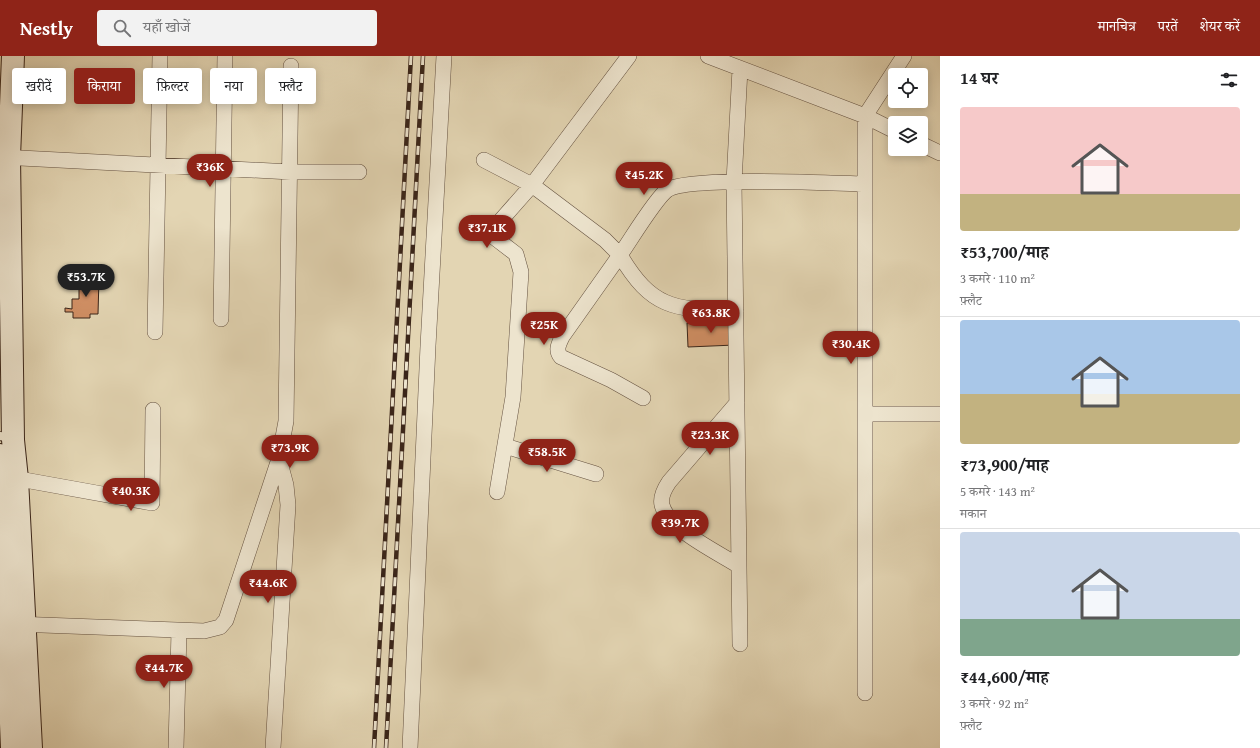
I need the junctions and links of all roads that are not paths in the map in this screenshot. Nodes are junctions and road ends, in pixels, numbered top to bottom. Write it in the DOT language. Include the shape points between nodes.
graph roads {
  1 [pos="13,56"];
  2 [pos="160,56"];
  3 [pos="225,56"];
  4 [pos="444,56"];
  5 [pos="629,56"];
  6 [pos="708,56"];
  7 [pos="904,56"];
  8 [pos="292,66"];
  9 [pos="740,69"];
  10 [pos="865,116"];
  11 [pos="888,128"];
  12 [pos="928,147"];
  13 [pos="940,153"];
  14 [pos="4,157"];
  15 [pos="484,160"];
  16 [pos="160,166"];
  17 [pos="224,169"];
  18 [pos="291,172"];
  19 [pos="359,172"];
  20 [pos="734,182"];
  21 [pos="865,184"];
  22 [pos="532,185"];
  23 [pos="620,255"];
  24 [pos="736,311"];
  25 [pos="221,319"];
  26 [pos="155,332"];
  27 [pos="643,398"];
  28 [pos="737,403"];
  29 [pos="153,410"];
  30 [pos="865,414"];
  31 [pos="940,414"];
  32 [pos="4,443"];
  33 [pos="505,446"];
  34 [pos="279,459"];
  35 [pos="596,474"];
  36 [pos="9,478"];
  37 [pos="497,492"];
  38 [pos="739,566"];
  39 [pos="16,624"];
  40 [pos="179,631"];
  41 [pos="740,644"];
  42 [pos="865,693"];
  43 [pos="12,748"];
  44 [pos="31,748"];
  45 [pos="176,748"];
  46 [pos="273,748"];
  47 [pos="410,748"];
  1 -- 14 [label="main road"];
  2 -- 16 [label="street"];
  3 -- 17 [label="street"];
  4 -- 47 [label="street"];
  5 -- 22 [label="street"];
  6 -- 9 [label="street"];
  7 -- 10 [label="street"];
  8 -- 18 [label="street"];
  9 -- 10 [label="street"];
  9 -- 20 [label="street"];
  10 -- 11 [label="street"];
  10 -- 21 [label="street"];
  12 -- 13 [label="street"];
  14 -- 16 [label="street"];
  14 -- 32 [label="main road"];
  15 -- 22 [label="street"];
  16 -- 17 [label="street"];
  16 -- 26 [label="street"];
  17 -- 18 [label="street"];
  17 -- 25 [label="street"];
  18 -- 19 [label="street"];
  18 -- 34 [label="street" via="286,421"];
  20 -- 21 [label="street"];
  20 -- 23 [label="street" via="688,184 666,191"];
  20 -- 24 [label="street"];
  21 -- 30 [label="street"];
  22 -- 23 [label="street"];
  22 -- 33 [label="street" via="494,231 495,238 516,254 520,266 513,396"];
  23 -- 24 [label="street" via="640,285 662,302 688,310"];
  23 -- 27 [label="street" via="562,337 557,348 561,357"];
  24 -- 28 [label="street"];
  28 -- 38 [label="street"];
  28 -- 38 [label="street" via="669,482 664,489 661,503 669,517 680,528"];
  29 -- 36 [label="street" via="152,503"];
  30 -- 31 [label="street"];
  30 -- 42 [label="street"];
  32 -- 36 [label="main road"];
  33 -- 35 [label="street"];
  33 -- 37 [label="street"];
  34 -- 40 [label="street" via="226,620 220,627 213,629"];
  34 -- 46 [label="street" via="288,505"];
  36 -- 39 [label="main road"];
  38 -- 41 [label="street"];
  39 -- 40 [label="street"];
  39 -- 43 [label="main road"];
  39 -- 44 [label="main road"];
  40 -- 45 [label="street"];
}
